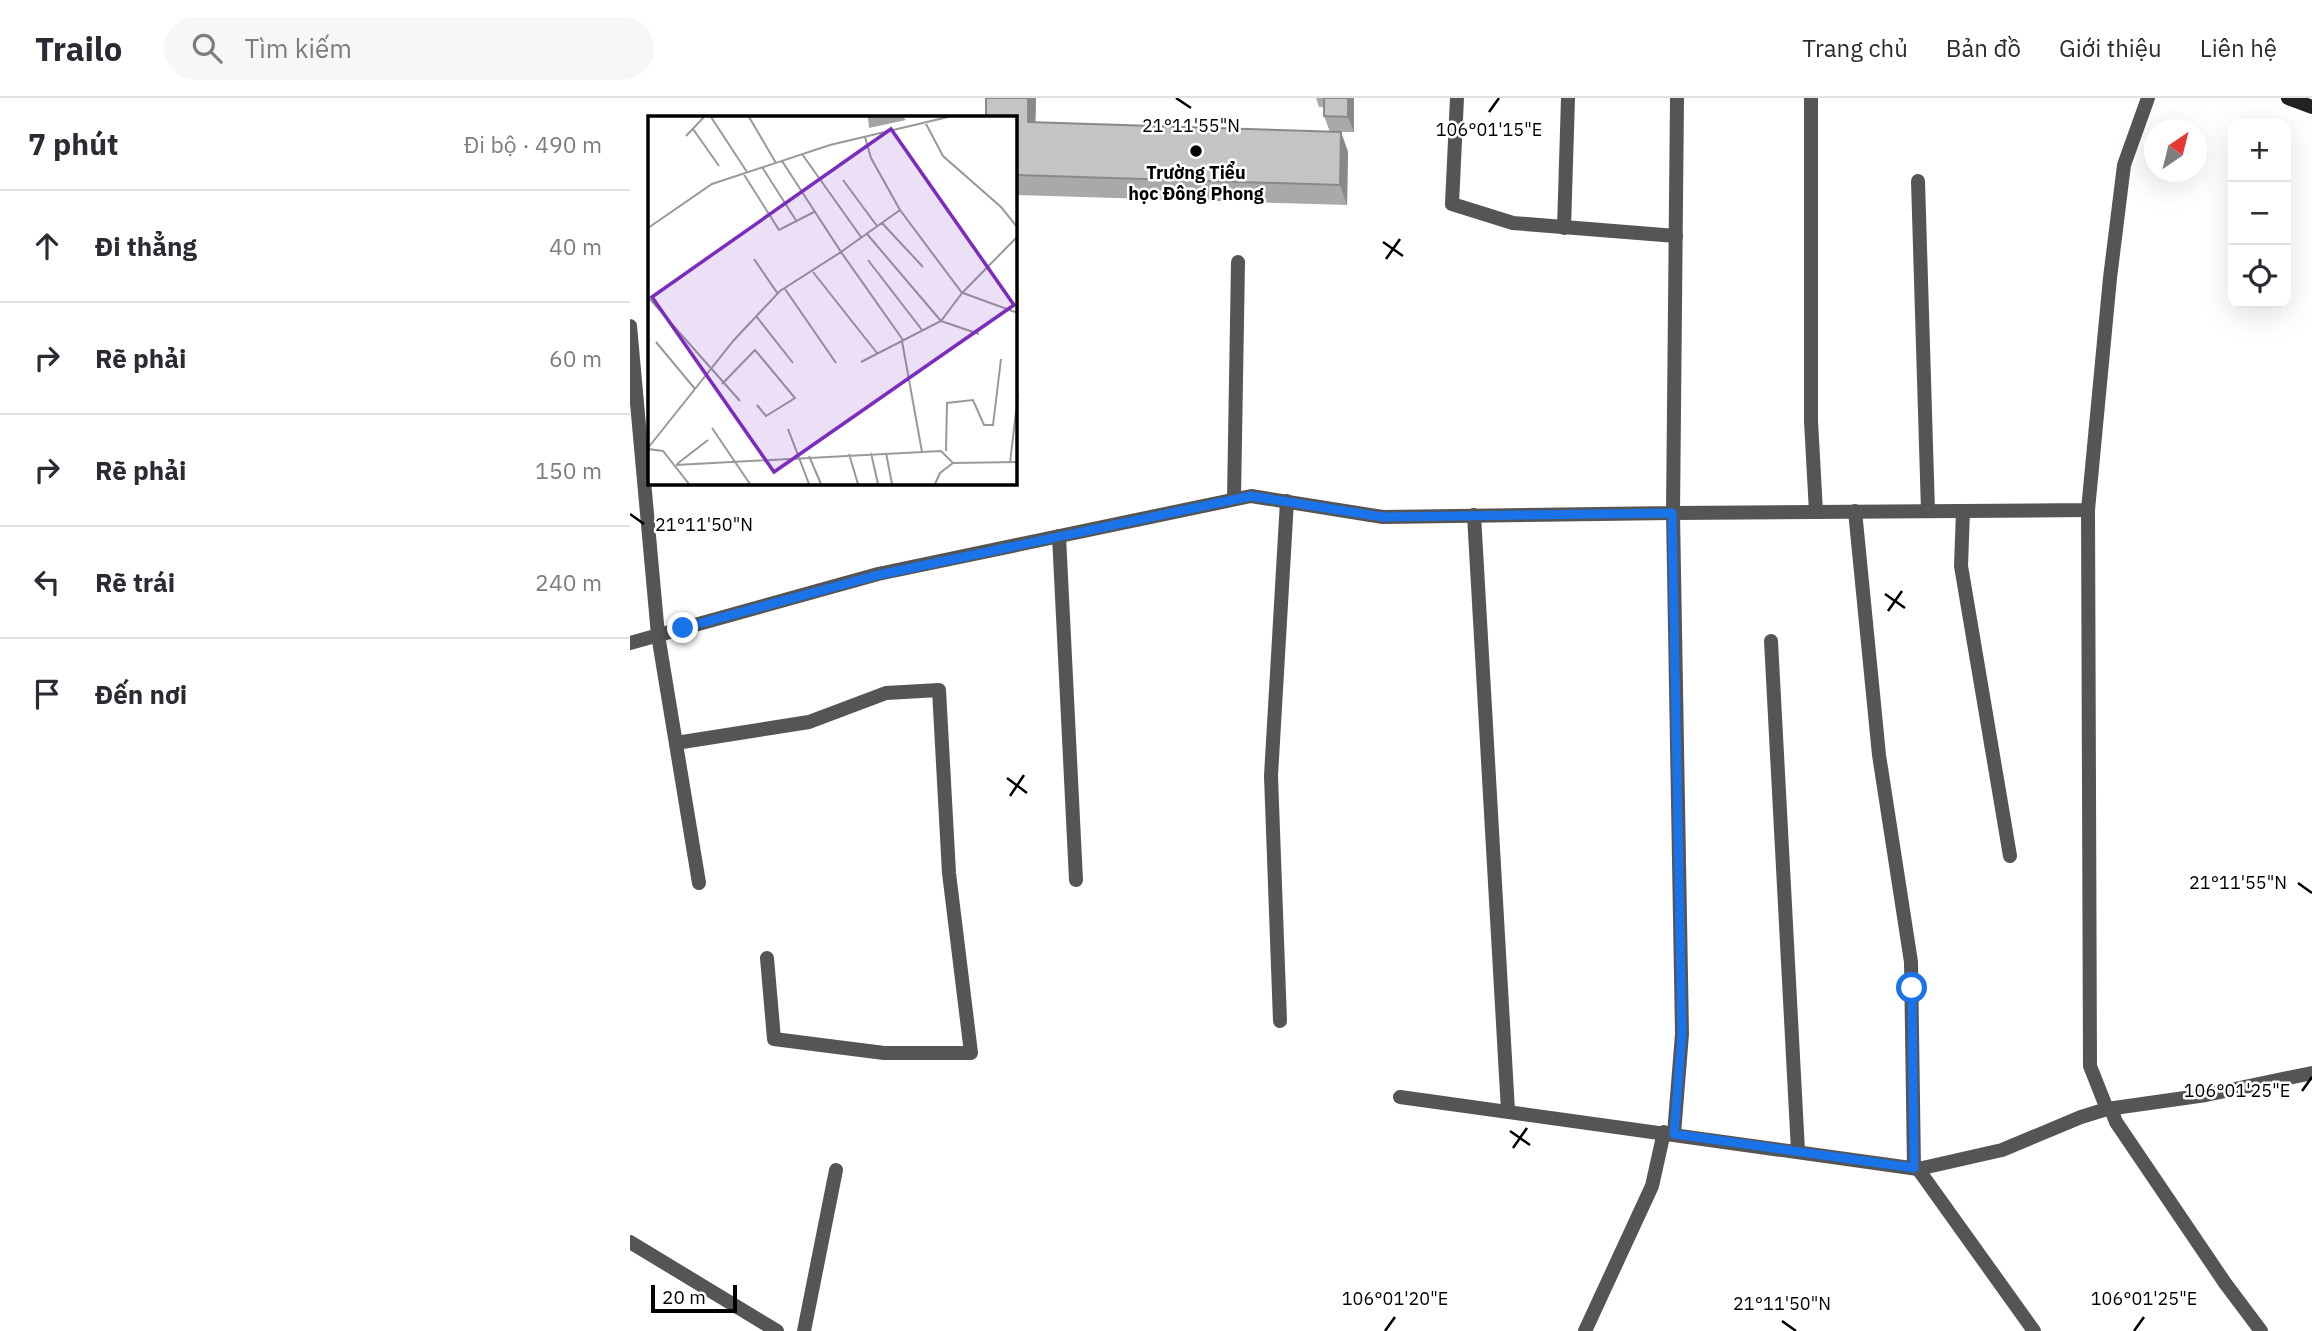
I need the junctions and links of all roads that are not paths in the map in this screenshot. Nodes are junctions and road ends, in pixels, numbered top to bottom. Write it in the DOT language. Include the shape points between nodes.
graph roads {
  1 [pos="1457,98"];
  2 [pos="1569,98"];
  3 [pos="1677,98"];
  4 [pos="1811,98"];
  5 [pos="2148,98"];
  6 [pos="2288,98"];
  7 [pos="2312,107"];
  8 [pos="1918,181"];
  9 [pos="1564,228"];
  10 [pos="1676,236"];
  11 [pos="1238,262"];
  12 [pos="630,326"];
  13 [pos="1234,499"];
  14 [pos="1287,501"];
  15 [pos="2088,510"];
  16 [pos="1855,511"];
  17 [pos="1928,511"];
  18 [pos="1963,511"];
  19 [pos="1816,512"];
  20 [pos="1672,513"];
  21 [pos="1474,515"];
  22 [pos="1059,536"];
  23 [pos="658,635"];
  24 [pos="1771,641"];
  25 [pos="630,643"];
  26 [pos="676,743"];
  27 [pos="2010,856"];
  28 [pos="1076,880"];
  29 [pos="699,883"];
  30 [pos="767,958"];
  31 [pos="1280,1021"];
  32 [pos="2312,1073"];
  33 [pos="1400,1097"];
  34 [pos="2109,1109"];
  35 [pos="1508,1111"];
  36 [pos="1669,1133"];
  37 [pos="1798,1151"];
  38 [pos="1916,1169"];
  39 [pos="836,1170"];
  40 [pos="630,1242"];
  41 [pos="776,1331"];
  42 [pos="804,1331"];
  43 [pos="1585,1331"];
  44 [pos="2034,1331"];
  45 [pos="2260,1331"];
  1 -- 9 [label="street" via="1452,204 1502,221"];
  2 -- 9 [label="street"];
  3 -- 10 [label="street"];
  4 -- 19 [label="street" via="1811,421"];
  5 -- 15 [label="street" via="2124,165"];
  6 -- 7 [label="street"];
  8 -- 17 [label="street"];
  9 -- 10 [label="street"];
  10 -- 20 [label="street"];
  11 -- 13 [label="street"];
  12 -- 23 [label="street"];
  13 -- 14 [label="street" via="1251,496"];
  13 -- 22 [label="street"];
  14 -- 21 [label="street" via="1383,517"];
  14 -- 31 [label="street" via="1271,776"];
  15 -- 18 [label="street"];
  15 -- 34 [label="street" via="2090,1066"];
  16 -- 17 [label="street"];
  16 -- 19 [label="street"];
  16 -- 38 [label="street" via="1879,755 1911,962"];
  17 -- 18 [label="street"];
  18 -- 27 [label="street" via="1961,566"];
  19 -- 20 [label="street"];
  20 -- 21 [label="street"];
  20 -- 36 [label="street" via="1682,1034"];
  21 -- 35 [label="street"];
  22 -- 23 [label="street" via="878,575"];
  22 -- 28 [label="street"];
  23 -- 25 [label="street"];
  23 -- 26 [label="street"];
  24 -- 37 [label="street"];
  26 -- 29 [label="street"];
  26 -- 30 [label="street" via="809,722 886,694 939,690 949,873 971,1053 884,1053 774,1039"];
  32 -- 34 [label="street"];
  33 -- 35 [label="street"];
  34 -- 38 [label="street" via="2002,1150"];
  34 -- 45 [label="street"];
  35 -- 36 [label="street"];
  36 -- 37 [label="street"];
  36 -- 43 [label="street" via="1653,1186"];
  37 -- 38 [label="street"];
  38 -- 44 [label="street"];
  39 -- 42 [label="street"];
  40 -- 41 [label="street"];
}
